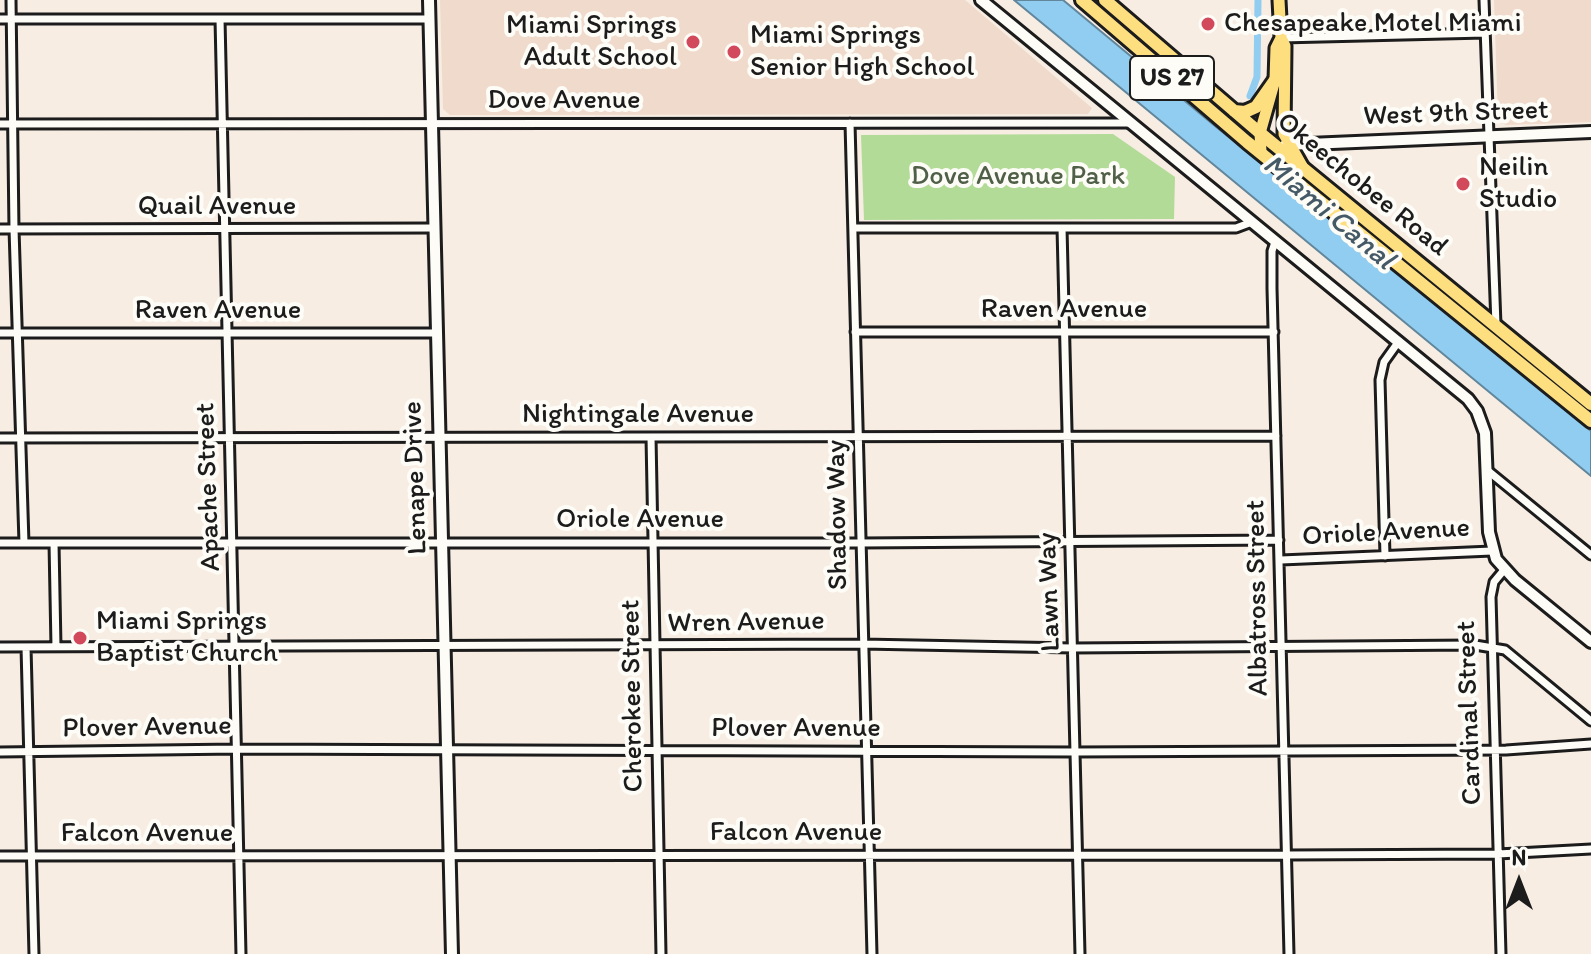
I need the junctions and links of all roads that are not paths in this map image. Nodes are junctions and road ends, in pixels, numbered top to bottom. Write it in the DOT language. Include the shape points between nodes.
graph roads {
  1 [pos="11,0"];
  2 [pos="429,0"];
  3 [pos="981,0"];
  4 [pos="1082,0"];
  5 [pos="1105,0"];
  6 [pos="1279,0"];
  7 [pos="1484,0"];
  8 [pos="0,19"];
  9 [pos="11,19"];
  10 [pos="220,19"];
  11 [pos="429,19"];
  12 [pos="1485,33"];
  13 [pos="1281,38"];
  14 [pos="1275,80"];
  15 [pos="1234,111"];
  16 [pos="432,123"];
  17 [pos="850,123"];
  18 [pos="1129,123"];
  19 [pos="0,124"];
  20 [pos="13,124"];
  21 [pos="222,124"];
  22 [pos="1591,132"];
  23 [pos="1490,136"];
  24 [pos="1257,143"];
  25 [pos="1275,145"];
  26 [pos="1289,145"];
  27 [pos="1304,170"];
  28 [pos="1252,222"];
  29 [pos="435,228"];
  30 [pos="853,228"];
  31 [pos="1062,228"];
  32 [pos="0,229"];
  33 [pos="14,229"];
  34 [pos="226,229"];
  35 [pos="1275,242"];
  36 [pos="1496,325"];
  37 [pos="855,332"];
  38 [pos="1066,332"];
  39 [pos="1274,332"];
  40 [pos="0,333"];
  41 [pos="18,333"];
  42 [pos="227,333"];
  43 [pos="436,333"];
  44 [pos="1399,341"];
  45 [pos="1591,404"];
  46 [pos="1591,421"];
  47 [pos="1276,436"];
  48 [pos="21,437"];
  49 [pos="439,437"];
  50 [pos="651,437"];
  51 [pos="859,437"];
  52 [pos="1067,437"];
  53 [pos="0,438"];
  54 [pos="229,439"];
  55 [pos="1487,470"];
  56 [pos="1279,540"];
  57 [pos="442,542"];
  58 [pos="652,542"];
  59 [pos="1070,542"];
  60 [pos="0,543"];
  61 [pos="24,543"];
  62 [pos="54,543"];
  63 [pos="232,543"];
  64 [pos="861,543"];
  65 [pos="1492,551"];
  66 [pos="1591,555"];
  67 [pos="1385,556"];
  68 [pos="1281,560"];
  69 [pos="1504,570"];
  70 [pos="1591,642"];
  71 [pos="862,644"];
  72 [pos="235,646"];
  73 [pos="445,646"];
  74 [pos="653,646"];
  75 [pos="0,647"];
  76 [pos="26,647"];
  77 [pos="56,647"];
  78 [pos="1282,647"];
  79 [pos="1073,648"];
  80 [pos="1492,648"];
  81 [pos="1591,721"];
  82 [pos="1591,744"];
  83 [pos="237,749"];
  84 [pos="447,750"];
  85 [pos="656,750"];
  86 [pos="1283,750"];
  87 [pos="1496,750"];
  88 [pos="867,751"];
  89 [pos="0,752"];
  90 [pos="28,752"];
  91 [pos="1075,752"];
  92 [pos="1591,849"];
  93 [pos="1498,854"];
  94 [pos="241,855"];
  95 [pos="659,855"];
  96 [pos="1078,855"];
  97 [pos="1288,855"];
  98 [pos="0,856"];
  99 [pos="450,856"];
  100 [pos="869,856"];
  101 [pos="31,857"];
  102 [pos="34,954"];
  103 [pos="241,954"];
  104 [pos="452,954"];
  105 [pos="661,954"];
  106 [pos="872,954"];
  107 [pos="1080,954"];
  108 [pos="1289,954"];
  109 [pos="1501,954"];
  1 -- 9 [label="street"];
  2 -- 11 [label="street, Lenape Drive"];
  3 -- 18 [label="street"];
  4 -- 24 [label="highway, Okeechobee Road / US 27"];
  5 -- 15 [label="highway, Okeechobee Road / US 27"];
  6 -- 13 [label="main road"];
  7 -- 12 [label="street"];
  8 -- 9 [label="street"];
  9 -- 10 [label="street"];
  9 -- 20 [label="street"];
  10 -- 11 [label="street"];
  10 -- 21 [label="street, Apache Street"];
  11 -- 16 [label="street, Lenape Drive"];
  12 -- 13 [label="street"];
  12 -- 23 [label="street"];
  13 -- 14 [label="main road"];
  13 -- 26 [label="main road"];
  14 -- 15 [label="highway" via="1256,107"];
  14 -- 24 [label="main road"];
  15 -- 24 [label="highway, Okeechobee Road / US 27"];
  16 -- 17 [label="street, Dove Avenue"];
  16 -- 21 [label="street, Dove Avenue"];
  16 -- 29 [label="street, Lenape Drive"];
  17 -- 18 [label="street, Dove Avenue"];
  17 -- 30 [label="street, Shadow Way"];
  18 -- 28 [label="street"];
  19 -- 20 [label="street, Dove Avenue"];
  20 -- 21 [label="street, Dove Avenue"];
  20 -- 33 [label="street"];
  21 -- 34 [label="street, Apache Street"];
  22 -- 23 [label="street, West 9th Street"];
  23 -- 26 [label="street, West 9th Street"];
  23 -- 36 [label="street"];
  24 -- 25 [label="highway"];
  24 -- 46 [label="highway, Okeechobee Road / US 27"];
  25 -- 26 [label="street, West 9th Street"];
  25 -- 27 [label="highway, Okeechobee Road"];
  26 -- 27 [label="main road"];
  27 -- 36 [label="highway, Okeechobee Road"];
  28 -- 31 [label="street" via="1236,228"];
  28 -- 35 [label="street"];
  29 -- 34 [label="street, Quail Avenue"];
  29 -- 43 [label="street, Lenape Drive"];
  30 -- 31 [label="street"];
  30 -- 37 [label="street, Shadow Way"];
  31 -- 38 [label="street, Lawn Way"];
  32 -- 33 [label="street, Quail Avenue"];
  33 -- 34 [label="street, Quail Avenue"];
  33 -- 41 [label="street"];
  34 -- 42 [label="street, Apache Street"];
  35 -- 39 [label="street, Albatross Street"];
  35 -- 44 [label="street"];
  36 -- 45 [label="highway, Okeechobee Road"];
  37 -- 38 [label="street, Raven Avenue"];
  37 -- 51 [label="street, Shadow Way"];
  38 -- 39 [label="street, Raven Avenue"];
  38 -- 52 [label="street, Lawn Way"];
  39 -- 47 [label="street, Albatross Street"];
  40 -- 41 [label="street, Raven Avenue"];
  41 -- 42 [label="street, Raven Avenue"];
  41 -- 48 [label="street"];
  42 -- 43 [label="street, Raven Avenue"];
  42 -- 54 [label="street, Apache Street"];
  43 -- 49 [label="street, Lenape Drive"];
  44 -- 55 [label="street" via="1461,392 1480,418"];
  44 -- 67 [label="street" via="1384,362 1380,380"];
  47 -- 52 [label="street, Nightingale Avenue"];
  47 -- 56 [label="street, Albatross Street"];
  48 -- 53 [label="street, Nightingale Avenue"];
  48 -- 54 [label="street, Nightingale Avenue"];
  48 -- 61 [label="street"];
  49 -- 50 [label="street, Nightingale Avenue"];
  49 -- 54 [label="street, Nightingale Avenue"];
  49 -- 57 [label="street, Lenape Drive"];
  50 -- 51 [label="street, Nightingale Avenue"];
  50 -- 58 [label="street, Cherokee Street"];
  51 -- 52 [label="street, Nightingale Avenue"];
  51 -- 64 [label="street, Shadow Way"];
  52 -- 59 [label="street, Lawn Way"];
  54 -- 63 [label="street, Apache Street"];
  55 -- 65 [label="street"];
  55 -- 66 [label="street"];
  56 -- 59 [label="street, Oriole Avenue"];
  56 -- 68 [label="street, Albatross Street"];
  57 -- 58 [label="street, Oriole Avenue"];
  57 -- 63 [label="street, Oriole Avenue"];
  57 -- 73 [label="street, Lenape Drive"];
  58 -- 64 [label="street, Oriole Avenue"];
  58 -- 74 [label="street, Cherokee Street"];
  59 -- 64 [label="street, Oriole Avenue"];
  59 -- 79 [label="street, Lawn Way"];
  60 -- 61 [label="street, Oriole Avenue"];
  61 -- 62 [label="street, Oriole Avenue"];
  62 -- 63 [label="street, Oriole Avenue"];
  62 -- 77 [label="street"];
  63 -- 72 [label="street, Apache Street"];
  64 -- 71 [label="street, Shadow Way"];
  65 -- 67 [label="street, Oriole Avenue"];
  65 -- 69 [label="street"];
  67 -- 68 [label="street, Oriole Avenue"];
  68 -- 78 [label="street, Albatross Street"];
  69 -- 70 [label="street"];
  69 -- 80 [label="street, Cardinal Street" via="1492,590"];
  71 -- 74 [label="street, Wren Avenue"];
  71 -- 79 [label="street, Wren Avenue"];
  71 -- 88 [label="street, Shadow Way"];
  72 -- 73 [label="street, Wren Avenue"];
  72 -- 77 [label="street, Wren Avenue"];
  72 -- 83 [label="street, Apache Street"];
  73 -- 74 [label="street, Wren Avenue"];
  73 -- 84 [label="street, Lenape Drive"];
  74 -- 85 [label="street, Cherokee Street"];
  75 -- 76 [label="street, Wren Avenue"];
  76 -- 77 [label="street, Wren Avenue"];
  76 -- 90 [label="street"];
  78 -- 79 [label="street, Wren Avenue"];
  78 -- 80 [label="street, Wren Avenue"];
  78 -- 86 [label="street, Albatross Street"];
  79 -- 91 [label="street, Lawn Way"];
  80 -- 81 [label="street" via="1505,650"];
  80 -- 87 [label="street, Cardinal Street"];
  82 -- 87 [label="street, Plover Avenue"];
  83 -- 84 [label="street, Plover Avenue"];
  83 -- 90 [label="street, Plover Avenue"];
  83 -- 94 [label="street, Apache Street"];
  84 -- 85 [label="street, Plover Avenue"];
  84 -- 99 [label="street, Lenape Drive"];
  85 -- 88 [label="street, Plover Avenue"];
  85 -- 95 [label="street, Cherokee Street"];
  86 -- 87 [label="street, Plover Avenue"];
  86 -- 91 [label="street, Plover Avenue"];
  86 -- 97 [label="street, Albatross Street"];
  87 -- 93 [label="street, Cardinal Street"];
  88 -- 91 [label="street, Plover Avenue"];
  88 -- 100 [label="street, Shadow Way"];
  89 -- 90 [label="street, Plover Avenue"];
  90 -- 101 [label="street"];
  91 -- 96 [label="street, Lawn Way"];
  92 -- 93 [label="street, Falcon Avenue"];
  93 -- 97 [label="street, Falcon Avenue"];
  93 -- 109 [label="street, Cardinal Street"];
  94 -- 99 [label="street, Falcon Avenue"];
  94 -- 101 [label="street, Falcon Avenue"];
  94 -- 103 [label="street, Apache Street"];
  95 -- 99 [label="street, Falcon Avenue"];
  95 -- 100 [label="street, Falcon Avenue"];
  95 -- 105 [label="street, Cherokee Street"];
  96 -- 97 [label="street, Falcon Avenue"];
  96 -- 100 [label="street, Falcon Avenue"];
  96 -- 107 [label="street, Lawn Way"];
  97 -- 108 [label="street, Albatross Street"];
  98 -- 101 [label="street, Falcon Avenue"];
  99 -- 104 [label="street, Lenape Drive"];
  100 -- 106 [label="street, Shadow Way"];
  101 -- 102 [label="street"];
}
